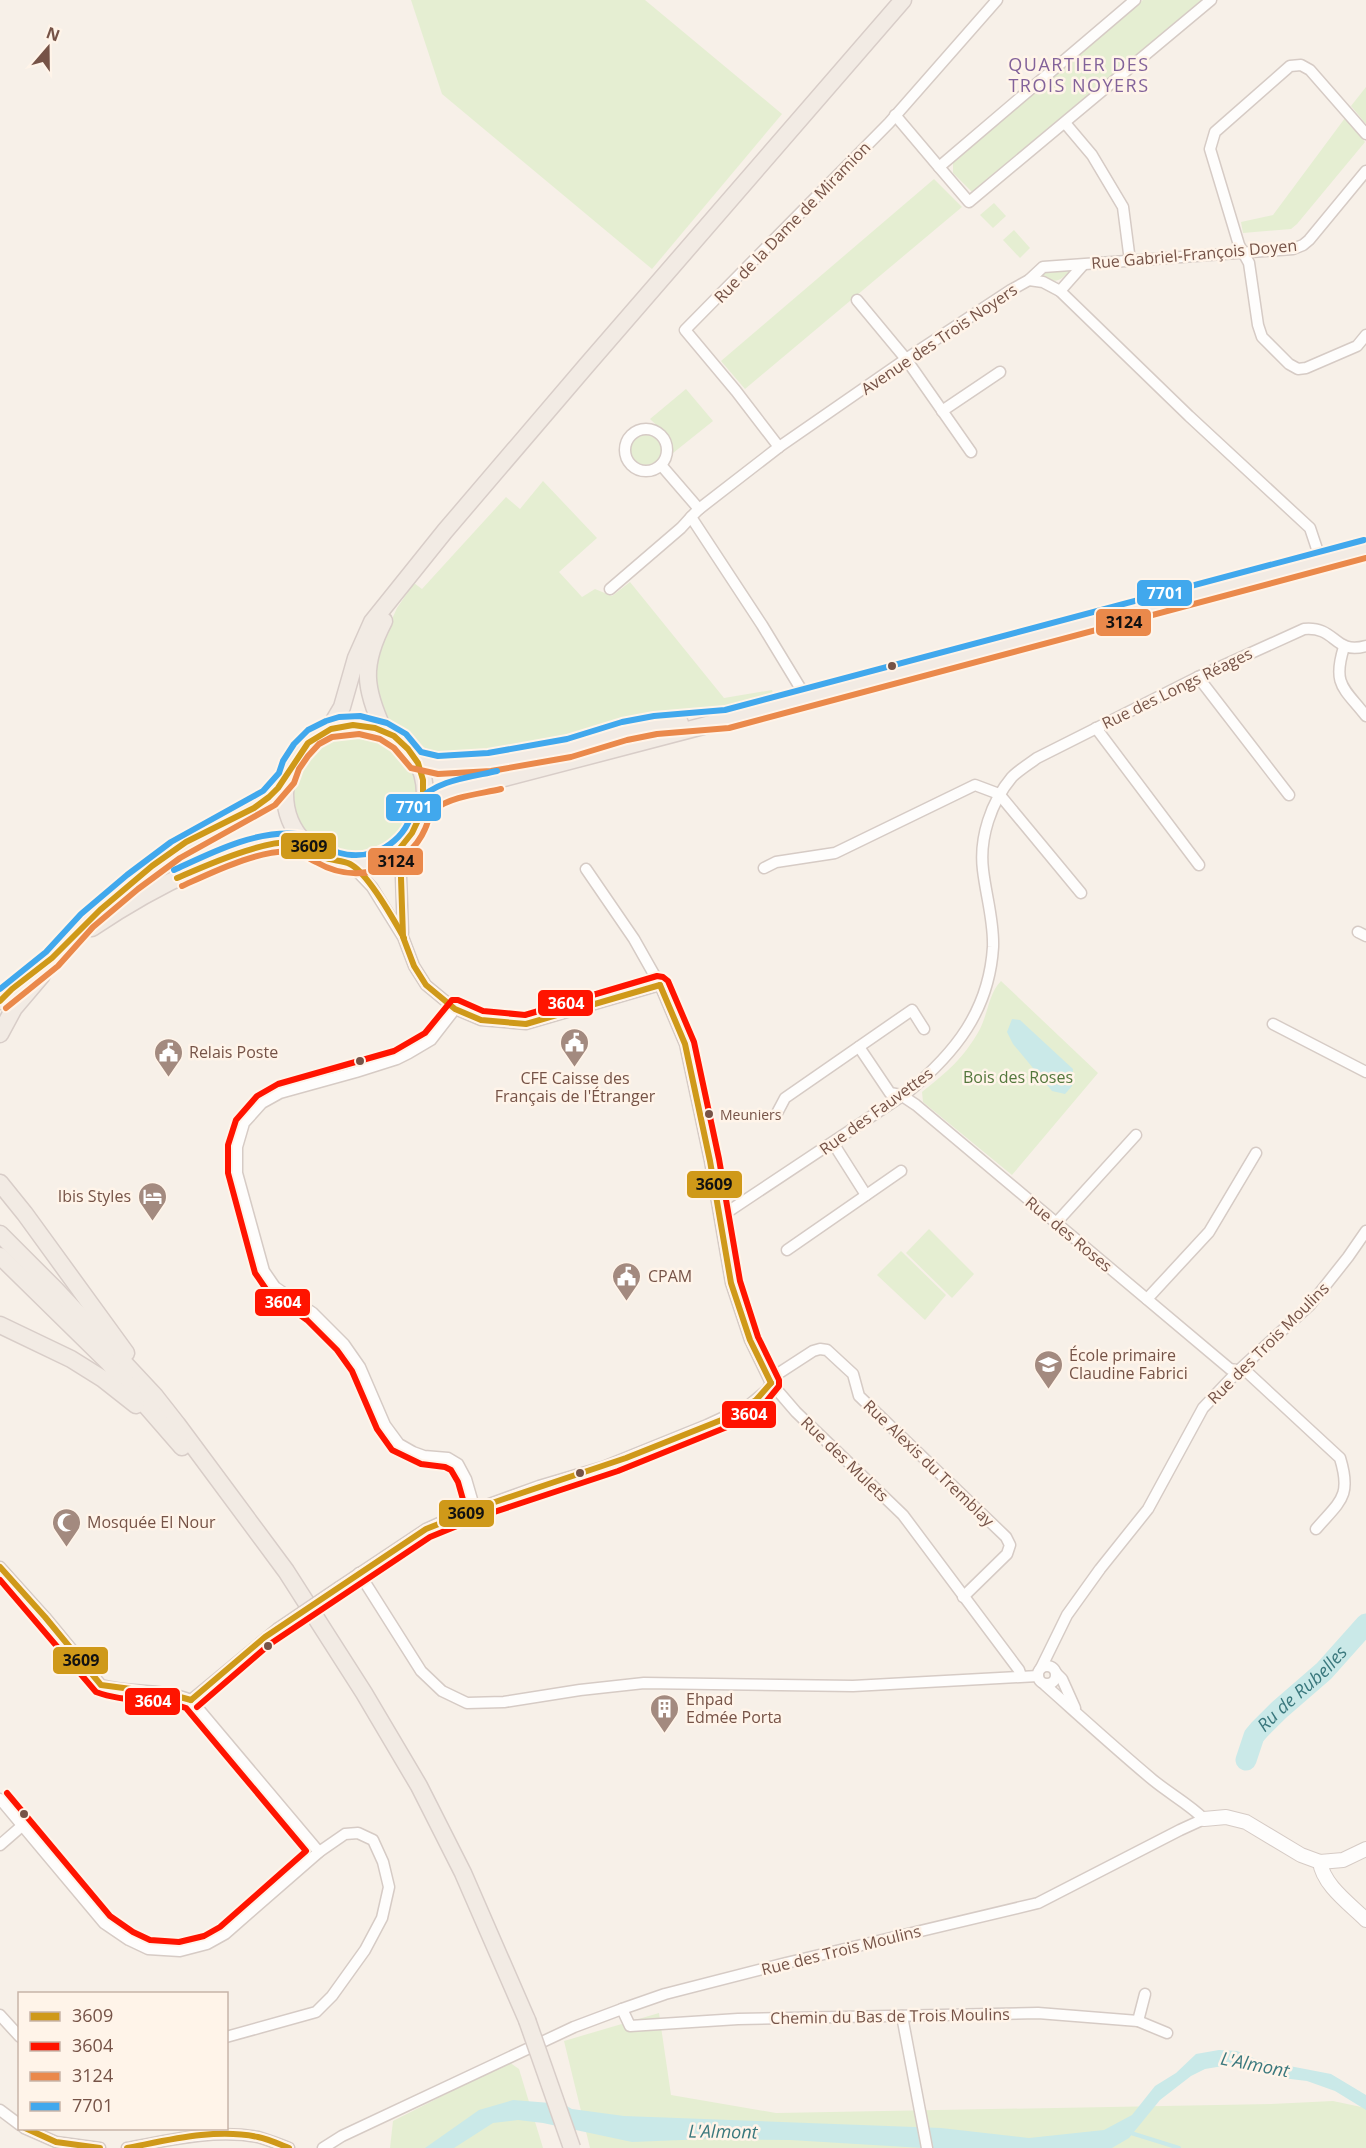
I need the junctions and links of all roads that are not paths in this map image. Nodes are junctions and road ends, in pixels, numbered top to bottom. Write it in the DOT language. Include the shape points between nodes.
graph roads {
  1 [pos="903,0"];
  2 [pos="997,0"];
  3 [pos="1135,0"];
  4 [pos="1211,0"];
  5 [pos="895,115"];
  6 [pos="1065,123"];
  7 [pos="1366,134"];
  8 [pos="939,166"];
  9 [pos="1366,171"];
  10 [pos="1242,252"];
  11 [pos="1130,261"];
  12 [pos="1083,265"];
  13 [pos="1029,280"];
  14 [pos="1060,291"];
  15 [pos="857,300"];
  16 [pos="1366,335"];
  17 [pos="906,359"];
  18 [pos="1000,372"];
  19 [pos="942,411"];
  20 [pos="779,447"];
  21 [pos="971,452"];
  22 [pos="661,465"];
  23 [pos="695,513"];
  24 [pos="1366,549"];
  25 [pos="1321,561"];
  26 [pos="404,583"];
  27 [pos="610,589"];
  28 [pos="1366,646"];
  29 [pos="1344,647"];
  30 [pos="1197,677"];
  31 [pos="807,699"];
  32 [pos="1366,716"];
  33 [pos="727,719"];
  34 [pos="1096,728"];
  35 [pos="329,729"];
  36 [pos="384,731"];
  37 [pos="416,760"];
  38 [pos="287,778"];
  39 [pos="999,794"];
  40 [pos="1289,795"];
  41 [pos="423,808"];
  42 [pos="306,845"];
  43 [pos="400,848"];
  44 [pos="350,864"];
  45 [pos="1199,865"];
  46 [pos="764,868"];
  47 [pos="586,869"];
  48 [pos="1081,893"];
  49 [pos="403,937"];
  50 [pos="68,943"];
  51 [pos="52,959"];
  52 [pos="660,985"];
  53 [pos="1,999"];
  54 [pos="455,1009"];
  55 [pos="1273,1024"];
  56 [pos="924,1029"];
  57 [pos="0,1034"];
  58 [pos="859,1047"];
  59 [pos="1366,1072"];
  60 [pos="901,1095"];
  61 [pos="776,1114"];
  62 [pos="1136,1135"];
  63 [pos="833,1143"];
  64 [pos="1256,1153"];
  65 [pos="901,1171"];
  66 [pos="2,1182"];
  67 [pos="866,1195"];
  68 [pos="720,1217"];
  69 [pos="1056,1223"];
  70 [pos="1366,1231"];
  71 [pos="0,1234"];
  72 [pos="787,1250"];
  73 [pos="0,1256"];
  74 [pos="1147,1299"];
  75 [pos="0,1325"];
  76 [pos="1238,1371"];
  77 [pos="771,1383"];
  78 [pos="155,1396"];
  79 [pos="190,1456"];
  80 [pos="475,1510"];
  81 [pos="1316,1529"];
  82 [pos="0,1567"];
  83 [pos="359,1574"];
  84 [pos="963,1597"];
  85 [pos="1057,1637"];
  86 [pos="1056,1672"];
  87 [pos="1021,1676"];
  88 [pos="1041,1676"];
  89 [pos="191,1700"];
  90 [pos="1077,1711"];
  91 [pos="0,1800"];
  92 [pos="1204,1819"];
  93 [pos="23,1825"];
  94 [pos="0,1845"];
  95 [pos="1366,1849"];
  96 [pos="319,1852"];
  97 [pos="1320,1862"];
  98 [pos="1366,1920"];
  99 [pos="1145,1994"];
  100 [pos="622,2009"];
  101 [pos="0,2015"];
  102 [pos="902,2016"];
  103 [pos="1138,2021"];
  104 [pos="523,2022"];
  105 [pos="1167,2033"];
  106 [pos="18,2035"];
  107 [pos="228,2036"];
  108 [pos="0,2110"];
  109 [pos="18,2122"];
  110 [pos="30,2130"];
  111 [pos="100,2148"];
  112 [pos="127,2148"];
  113 [pos="289,2148"];
  114 [pos="323,2148"];
  115 [pos="562,2148"];
  116 [pos="572,2148"];
  117 [pos="927,2148"];
  1 -- 26 [label="main road"];
  2 -- 5 [label="street, Rue de la Dame de Miramion"];
  3 -- 8 [label="street"];
  4 -- 6 [label="street"];
  5 -- 8 [label="street"];
  5 -- 20 [label="street, Rue de la Dame de Miramion" via="685,330"];
  6 -- 8 [label="street" via="969,202"];
  6 -- 11 [label="street" via="1092,155 1122,207"];
  7 -- 10 [label="street" via="1311,69 1301,65 1290,66 1215,132 1210,149"];
  9 -- 10 [label="street, Rue Gabriel-François Doyen" via="1303,245"];
  10 -- 11 [label="street, Rue Gabriel-François Doyen"];
  10 -- 16 [label="street" via="1249,263 1262,338 1289,364 1306,368 1357,346"];
  11 -- 12 [label="street, Rue Gabriel-François Doyen"];
  12 -- 13 [label="street, Rue Gabriel-François Doyen" via="1043,267"];
  12 -- 14 [label="street"];
  13 -- 14 [label="street, Avenue des Trois Noyers"];
  13 -- 17 [label="street, Avenue des Trois Noyers"];
  14 -- 25 [label="street, Avenue des Trois Noyers" via="1310,528"];
  15 -- 17 [label="street"];
  17 -- 19 [label="street"];
  17 -- 20 [label="street, Avenue des Trois Noyers"];
  18 -- 19 [label="street"];
  19 -- 21 [label="street"];
  20 -- 23 [label="street, Avenue des Trois Noyers"];
  22 -- 22 [label="street" via="667,448 658,433 646,429 629,437 626,456 634,468 648,471"];
  22 -- 23 [label="street"];
  23 -- 27 [label="street, Avenue des Trois Noyers"];
  23 -- 31 [label="street"];
  24 -- 25 [label="main road"];
  25 -- 31 [label="main road"];
  26 -- 35 [label="main road" via="365,635 347,693"];
  26 -- 36 [label="main road" via="379,630 369,662 368,692"];
  28 -- 29 [label="street"];
  29 -- 30 [label="street, Rue des Longs Réages" via="1326,632 1304,628"];
  29 -- 32 [label="street" via="1337,674"];
  30 -- 34 [label="street, Rue des Longs Réages"];
  30 -- 40 [label="street"];
  31 -- 33 [label="main road"];
  33 -- 37 [label="main road" via="625,731 569,748 489,762 437,765"];
  33 -- 41 [label="main road" via="447,793"];
  34 -- 39 [label="street, Rue des Longs Réages" via="1037,758 1013,775"];
  34 -- 45 [label="street"];
  35 -- 36 [label="main road" via="360,725"];
  35 -- 38 [label="main road" via="301,750"];
  36 -- 37 [label="main road" via="400,741"];
  37 -- 41 [label="main road" via="423,782"];
  38 -- 42 [label="main road" via="287,814"];
  38 -- 50 [label="main road" via="260,804 182,845 132,882"];
  39 -- 46 [label="street" via="975,785 835,853 776,862"];
  39 -- 48 [label="street"];
  39 -- 60 [label="street, Rue des Fauvettes" via="981,853 993,926 990,968 982,999 946,1058"];
  41 -- 43 [label="main road" via="413,833"];
  42 -- 44 [label="main road" via="324,857"];
  42 -- 50 [label="main road" via="269,846 191,872 138,899"];
  43 -- 44 [label="main road" via="378,860"];
  43 -- 49 [label="street"];
  44 -- 49 [label="street" via="372,887"];
  47 -- 52 [label="street, Rue des Mulets"];
  49 -- 54 [label="street" via="426,985"];
  50 -- 51 [label="main road"];
  51 -- 53 [label="main road"];
  51 -- 57 [label="main road" via="14,1008"];
  52 -- 54 [label="street" via="526,1024 481,1020"];
  52 -- 68 [label="street, Rue des Mulets" via="685,1044"];
  54 -- 80 [label="street" via="431,1040 403,1056 280,1093 262,1103 244,1123 237,1147 237,1173 264,1271 275,1287 313,1313 344,1344 360,1368 385,1425 399,1444 412,1452 448,1458 458,1464"];
  55 -- 59 [label="street"];
  56 -- 58 [label="street" via="912,1010"];
  58 -- 60 [label="street, Rue des Roses" via="890,1093"];
  58 -- 61 [label="street" via="785,1098"];
  60 -- 63 [label="street, Rue des Fauvettes"];
  60 -- 69 [label="street, Rue des Roses"];
  62 -- 69 [label="street"];
  63 -- 67 [label="street"];
  63 -- 68 [label="street, Rue des Fauvettes"];
  64 -- 74 [label="street" via="1209,1232"];
  65 -- 67 [label="street"];
  66 -- 78 [label="main road"];
  67 -- 72 [label="street"];
  68 -- 77 [label="street, Rue des Mulets" via="742,1322"];
  69 -- 74 [label="street, Rue des Roses"];
  70 -- 76 [label="street, Rue des Trois Moulins" via="1310,1305"];
  71 -- 78 [label="main road"];
  73 -- 79 [label="main road" via="108,1362"];
  74 -- 76 [label="street, Rue des Roses" via="1230,1369"];
  75 -- 79 [label="main road" via="103,1379"];
  76 -- 81 [label="street, Rue des Roses" via="1247,1372 1340,1458 1346,1478 1342,1498"];
  76 -- 85 [label="street, Rue des Trois Moulins" via="1203,1408 1148,1509 1067,1615"];
  77 -- 80 [label="street, Rue Alexis du Tremblay" via="748,1406 697,1430"];
  77 -- 84 [label="street, Rue des Mulets" via="903,1515"];
  77 -- 84 [label="street, Rue Alexis du Tremblay" via="776,1375 813,1351 827,1350 853,1374 859,1396 1006,1537 1010,1545 1007,1554"];
  78 -- 104 [label="main road" via="286,1571 419,1786 496,1944"];
  79 -- 104 [label="main road" via="292,1597 370,1720 462,1891"];
  80 -- 83 [label="street, Rue Alexis du Tremblay" via="426,1529"];
  82 -- 89 [label="street" via="101,1685 175,1693"];
  83 -- 87 [label="street" via="421,1671 442,1692 467,1702 504,1702 644,1683 853,1686"];
  83 -- 89 [label="street, Rue Alexis du Tremblay, bridge" via="277,1629"];
  84 -- 87 [label="street, Rue des Mulets"];
  85 -- 86 [label="street, Rue des Trois Moulins"];
  85 -- 88 [label="street, Rue des Trois Moulins"];
  86 -- 88 [label="street" via="1047,1666"];
  86 -- 88 [label="street" via="1054,1682"];
  86 -- 90 [label="street"];
  87 -- 88 [label="street"];
  88 -- 90 [label="street"];
  89 -- 96 [label="street"];
  90 -- 92 [label="street" via="1088,1725"];
  91 -- 93 [label="street"];
  92 -- 97 [label="street" via="1226,1817 1246,1822"];
  92 -- 100 [label="street, Rue des Trois Moulins" via="1038,1903 665,1994"];
  93 -- 94 [label="street"];
  93 -- 96 [label="street" via="104,1923 148,1949 180,1951 225,1934"];
  95 -- 97 [label="street" via="1343,1860"];
  96 -- 107 [label="street" via="345,1834 358,1833 373,1840 389,1887 382,1918 365,1950 316,2012"];
  97 -- 98 [label="street" via="1329,1883"];
  99 -- 103 [label="street"];
  100 -- 102 [label="street, Chemin du Bas de Trois Moulins" via="630,2026 738,2019"];
  100 -- 114 [label="street, Rue des Trois Moulins" via="574,2027"];
  101 -- 106 [label="street"];
  102 -- 103 [label="street, Chemin du Bas de Trois Moulins" via="1038,2013"];
  102 -- 117 [label="street"];
  103 -- 105 [label="street, Chemin du Bas de Trois Moulins"];
  104 -- 115 [label="main road"];
  104 -- 116 [label="main road, bridge"];
  108 -- 109 [label="street"];
  110 -- 111 [label="street" via="56,2142"];
  112 -- 113 [label="street" via="233,2134"];
}
